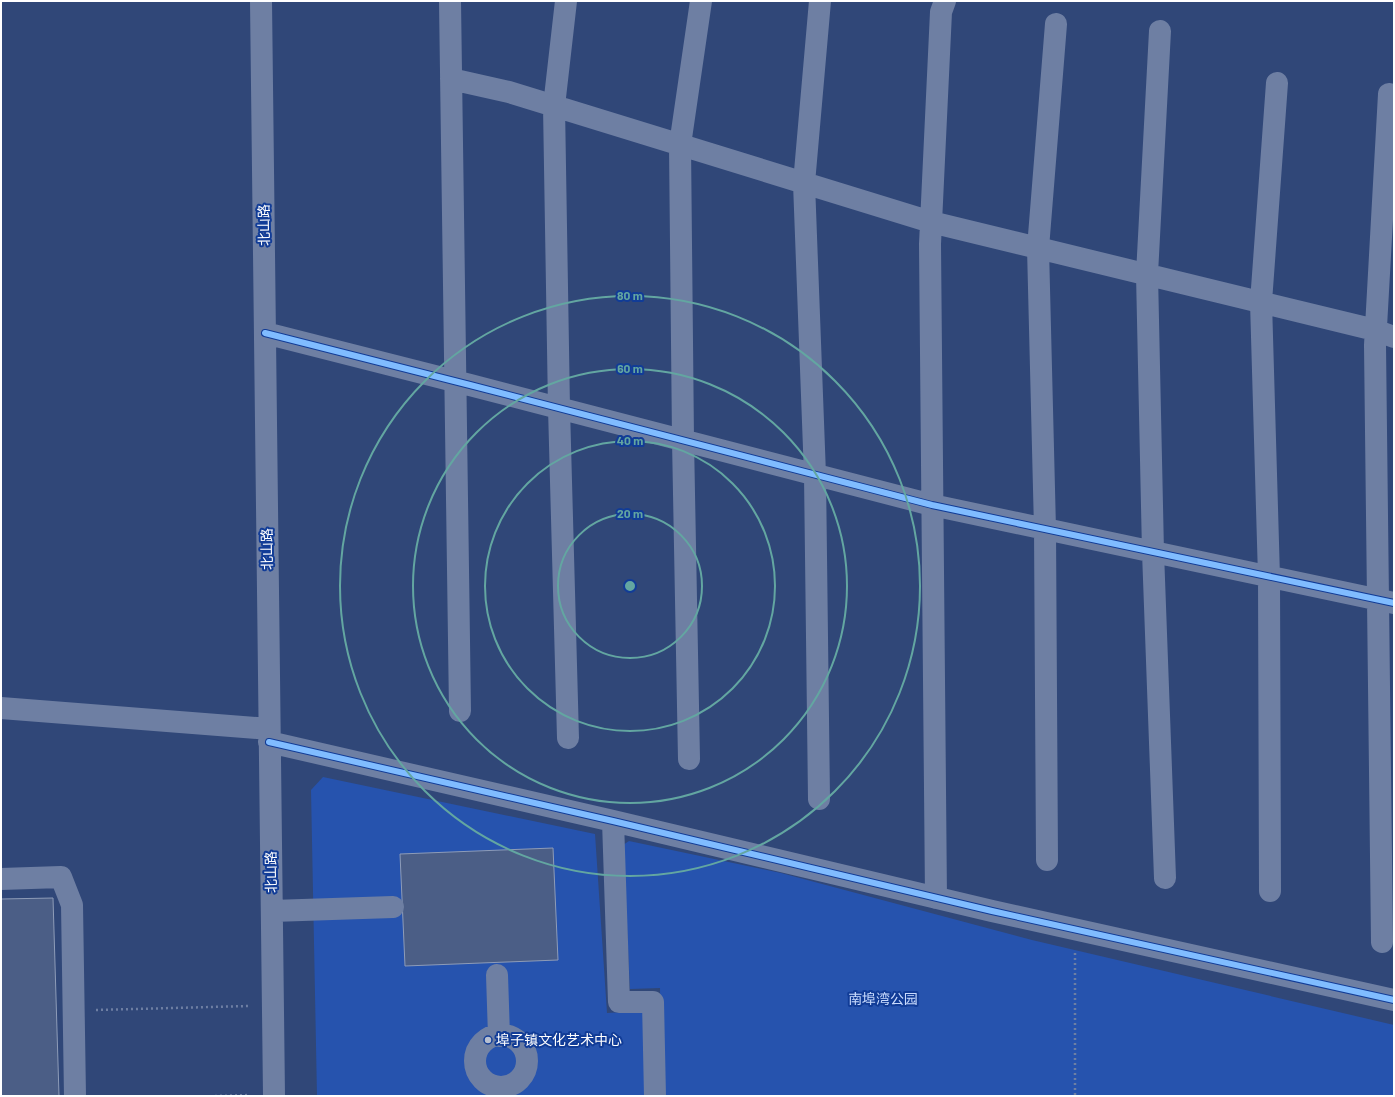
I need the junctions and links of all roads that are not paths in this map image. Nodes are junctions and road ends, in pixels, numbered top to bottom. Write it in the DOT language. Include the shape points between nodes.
graph roads {
  1 [pos="261,1"];
  2 [pos="450,1"];
  3 [pos="566,1"];
  4 [pos="700,1"];
  5 [pos="820,1"];
  6 [pos="945,1"];
  7 [pos="1056,24"];
  8 [pos="1160,31"];
  9 [pos="451,79"];
  10 [pos="1277,83"];
  11 [pos="1389,94"];
  12 [pos="554,106"];
  13 [pos="680,145"];
  14 [pos="804,183"];
  15 [pos="931,222"];
  16 [pos="1038,248"];
  17 [pos="1147,274"];
  18 [pos="1261,302"];
  19 [pos="265,333"];
  20 [pos="1385,334"];
  21 [pos="455,381"];
  22 [pos="559,408"];
  23 [pos="683,440"];
  24 [pos="815,475"];
  25 [pos="932,506"];
  26 [pos="1045,529"];
  27 [pos="1153,552"];
  28 [pos="1269,577"];
  29 [pos="1386,602"];
  30 [pos="1,708"];
  31 [pos="460,711"];
  32 [pos="269,736"];
  33 [pos="568,738"];
  34 [pos="689,759"];
  35 [pos="819,799"];
  36 [pos="613,821"];
  37 [pos="1048,860"];
  38 [pos="1165,878"];
  39 [pos="1,879"];
  40 [pos="1270,891"];
  41 [pos="936,898"];
  42 [pos="393,908"];
  43 [pos="272,911"];
  44 [pos="1382,942"];
  45 [pos="497,975"];
  46 [pos="1394,1000"];
  47 [pos="499,1036"];
  48 [pos="502,1092"];
  49 [pos="274,1095"];
  50 [pos="75,1096"];
  51 [pos="655,1096"];
  1 -- 19 [label="street, 北山路"];
  2 -- 9 [label="street"];
  3 -- 12 [label="street"];
  4 -- 13 [label="street"];
  5 -- 14 [label="street"];
  6 -- 15 [label="street" via="941,12"];
  7 -- 16 [label="street"];
  8 -- 17 [label="street"];
  9 -- 12 [label="street" via="509,92"];
  9 -- 21 [label="street"];
  10 -- 18 [label="street"];
  11 -- 20 [label="street"];
  12 -- 13 [label="street"];
  12 -- 22 [label="street"];
  13 -- 14 [label="street"];
  13 -- 23 [label="street"];
  14 -- 15 [label="street"];
  14 -- 24 [label="street"];
  15 -- 16 [label="street"];
  15 -- 25 [label="street"];
  16 -- 17 [label="street"];
  16 -- 26 [label="street"];
  17 -- 18 [label="street"];
  17 -- 27 [label="street"];
  18 -- 20 [label="street"];
  18 -- 28 [label="street"];
  19 -- 21 [label="street"];
  19 -- 32 [label="street, 北山路"];
  20 -- 29 [label="street"];
  21 -- 22 [label="street"];
  21 -- 31 [label="street"];
  22 -- 23 [label="street"];
  22 -- 33 [label="street"];
  23 -- 24 [label="street"];
  23 -- 34 [label="street"];
  24 -- 25 [label="street"];
  24 -- 35 [label="street"];
  25 -- 26 [label="street"];
  25 -- 41 [label="street"];
  26 -- 27 [label="street"];
  26 -- 37 [label="street"];
  27 -- 28 [label="street"];
  27 -- 38 [label="street"];
  28 -- 29 [label="street"];
  28 -- 40 [label="street"];
  29 -- 44 [label="street"];
  30 -- 32 [label="street"];
  32 -- 36 [label="street"];
  32 -- 43 [label="street, 北山路"];
  36 -- 41 [label="street"];
  36 -- 51 [label="street" via="619,1002 653,1002"];
  39 -- 50 [label="street" via="61,877 72,906"];
  41 -- 46 [label="street"];
  42 -- 43 [label="street"];
  43 -- 49 [label="street, 北山路"];
  45 -- 47 [label="street"];
  47 -- 48 [label="street" via="487,1039 480,1045 475,1062 476,1070 483,1080"];
  47 -- 48 [label="street" via="504,1035 519,1043 526,1059 526,1068 522,1076"];
}
